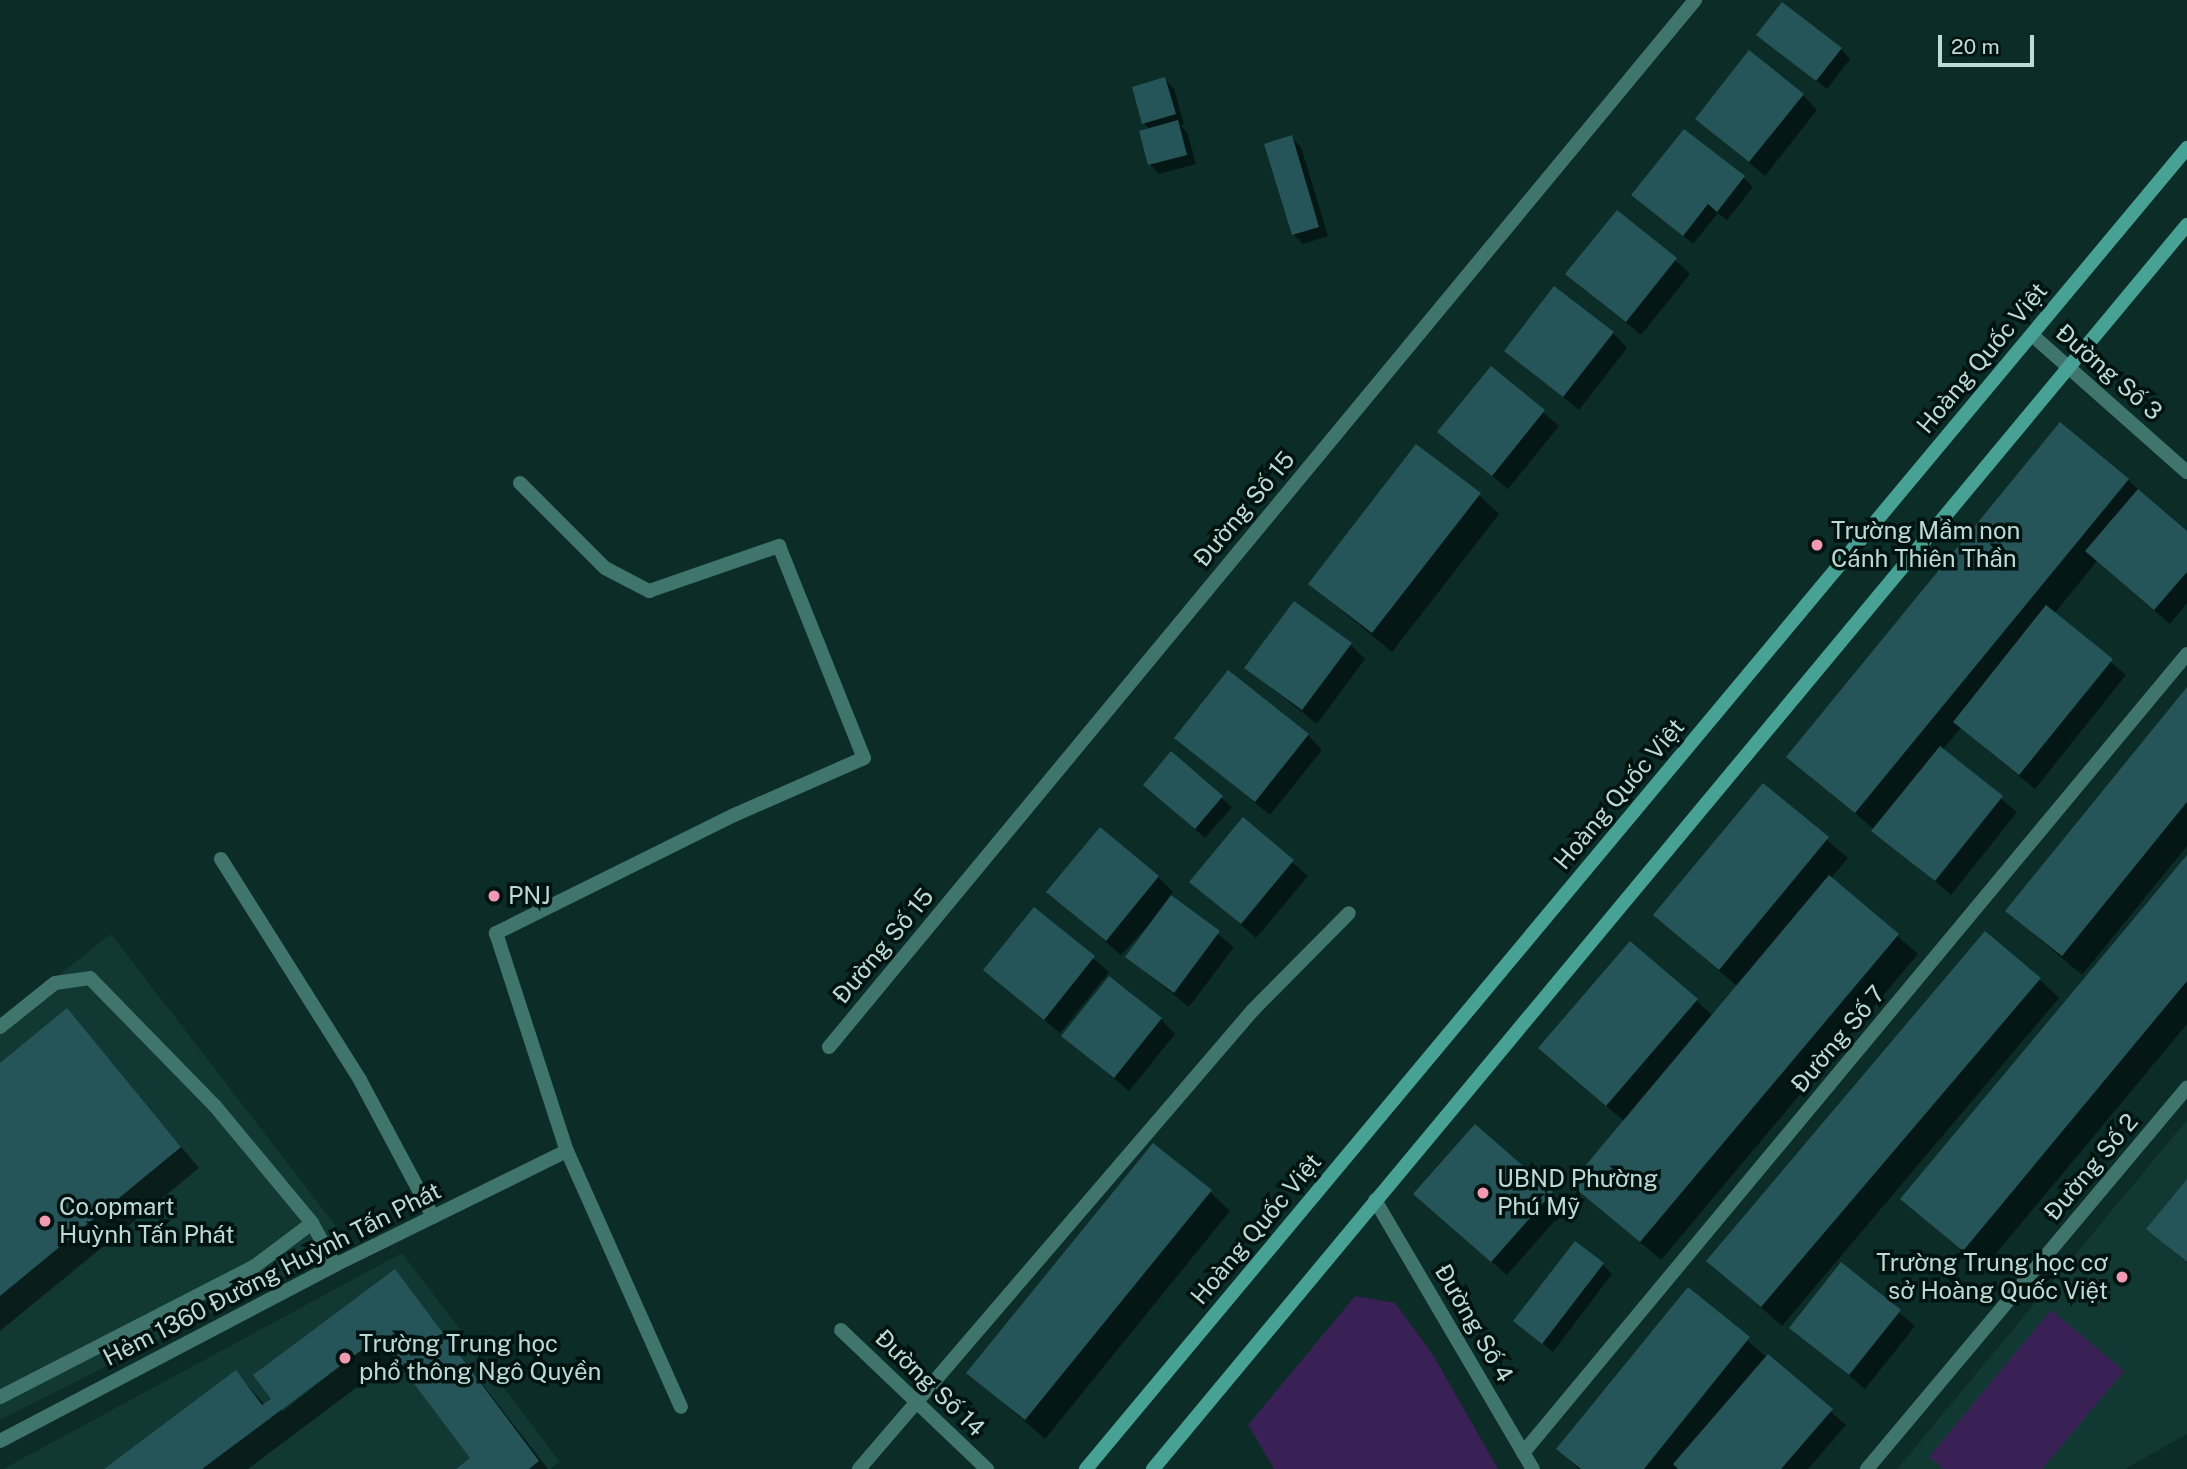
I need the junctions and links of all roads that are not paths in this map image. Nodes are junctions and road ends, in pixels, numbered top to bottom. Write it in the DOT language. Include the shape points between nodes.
graph roads {
  1 [pos="1695,0"];
  2 [pos="2187,148"];
  3 [pos="2187,225"];
  4 [pos="2032,335"];
  5 [pos="2070,368"];
  6 [pos="2187,472"];
  7 [pos="520,483"];
  8 [pos="2187,654"];
  9 [pos="221,859"];
  10 [pos="1349,913"];
  11 [pos="0,1027"];
  12 [pos="829,1047"];
  13 [pos="2187,1087"];
  14 [pos="567,1151"];
  15 [pos="1375,1200"];
  16 [pos="433,1216"];
  17 [pos="312,1223"];
  18 [pos="335,1265"];
  19 [pos="841,1330"];
  20 [pos="0,1397"];
  21 [pos="916,1403"];
  22 [pos="681,1408"];
  23 [pos="0,1441"];
  24 [pos="1523,1453"];
  25 [pos="859,1469"];
  26 [pos="987,1469"];
  27 [pos="1086,1469"];
  28 [pos="1153,1469"];
  29 [pos="1532,1469"];
  30 [pos="1867,1469"];
  1 -- 12 [label="street, Đường Số 15"];
  2 -- 4 [label="main road, Hoàng Quốc Việt"];
  3 -- 5 [label="main road"];
  4 -- 5 [label="street, Đường Số 3"];
  4 -- 27 [label="main road, Hoàng Quốc Việt"];
  5 -- 6 [label="street, Đường Số 3"];
  5 -- 15 [label="main road"];
  7 -- 14 [label="street" via="605,568 649,591 779,546 864,758 734,815 496,933"];
  8 -- 24 [label="street, Đường Số 7"];
  9 -- 16 [label="street" via="360,1080"];
  10 -- 21 [label="street" via="1253,1010"];
  11 -- 17 [label="street" via="55,983 90,978 215,1106"];
  13 -- 30 [label="street, Đường Số 2"];
  14 -- 16 [label="street, Hẻm 1360 Đường Huỳnh Tấn Phát"];
  14 -- 22 [label="street"];
  15 -- 24 [label="street, Đường Số 4"];
  15 -- 28 [label="main road"];
  16 -- 18 [label="street, Hẻm 1360 Đường Huỳnh Tấn Phát"];
  17 -- 18 [label="street"];
  17 -- 20 [label="street" via="255,1266"];
  18 -- 23 [label="street, Hẻm 1360 Đường Huỳnh Tấn Phát"];
  19 -- 21 [label="street, Đường Số 14"];
  21 -- 25 [label="street"];
  21 -- 26 [label="street, Đường Số 14"];
  24 -- 29 [label="street, Đường Số 4"];
}
